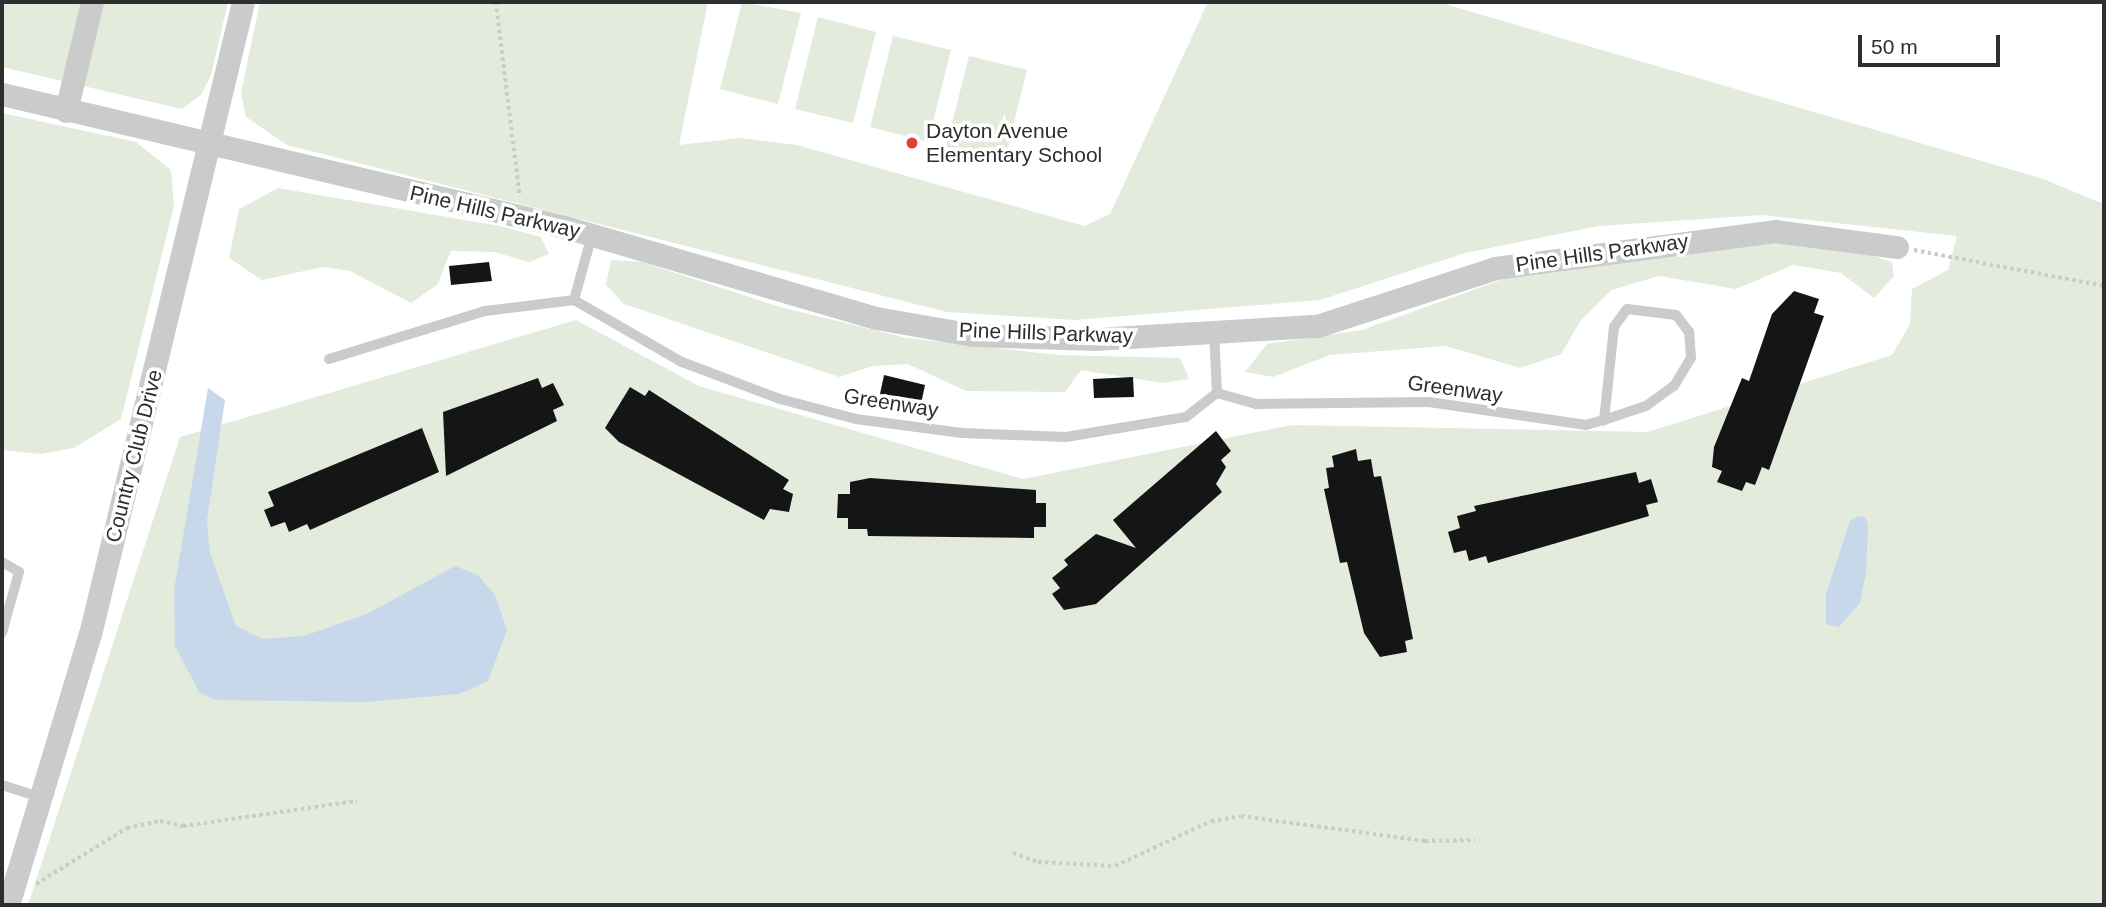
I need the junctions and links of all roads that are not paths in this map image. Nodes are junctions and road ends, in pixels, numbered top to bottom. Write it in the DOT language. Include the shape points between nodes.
graph roads {
  1 [pos="92,2"];
  2 [pos="243,2"];
  3 [pos="2,94"];
  4 [pos="66,111"];
  5 [pos="210,147"];
  6 [pos="592,235"];
  7 [pos="1897,247"];
  8 [pos="574,300"];
  9 [pos="1214,332"];
  10 [pos="329,359"];
  11 [pos="1217,393"];
  12 [pos="1604,420"];
  13 [pos="2,562"];
  14 [pos="2,633"];
  15 [pos="2,785"];
  16 [pos="40,797"];
  17 [pos="8,905"];
  1 -- 4 [label="street"];
  2 -- 5 [label="street, Country Club Drive"];
  3 -- 4 [label="street, Pine Hills Parkway"];
  4 -- 5 [label="street, Pine Hills Parkway"];
  5 -- 6 [label="street, Pine Hills Parkway"];
  5 -- 16 [label="street, Country Club Drive" via="90,635"];
  6 -- 8 [label="lane"];
  6 -- 9 [label="street, Pine Hills Parkway" via="876,318 972,335 1095,338"];
  7 -- 9 [label="street, Pine Hills Parkway" via="1775,231 1596,251 1495,268 1317,326"];
  8 -- 10 [label="lane" via="485,311"];
  8 -- 11 [label="lane, Greenway" via="693,367 780,399 869,421 962,433 1066,437 1186,417"];
  9 -- 11 [label="lane"];
  11 -- 12 [label="lane, Greenway" via="1256,404 1429,402 1586,425"];
  12 -- 12 [label="lane, Greenway" via="1646,406 1674,386 1691,358 1689,332 1676,314 1627,309 1614,327"];
  13 -- 14 [label="lane" via="19,572"];
  15 -- 16 [label="lane"];
  16 -- 17 [label="street, Country Club Drive"];
}
